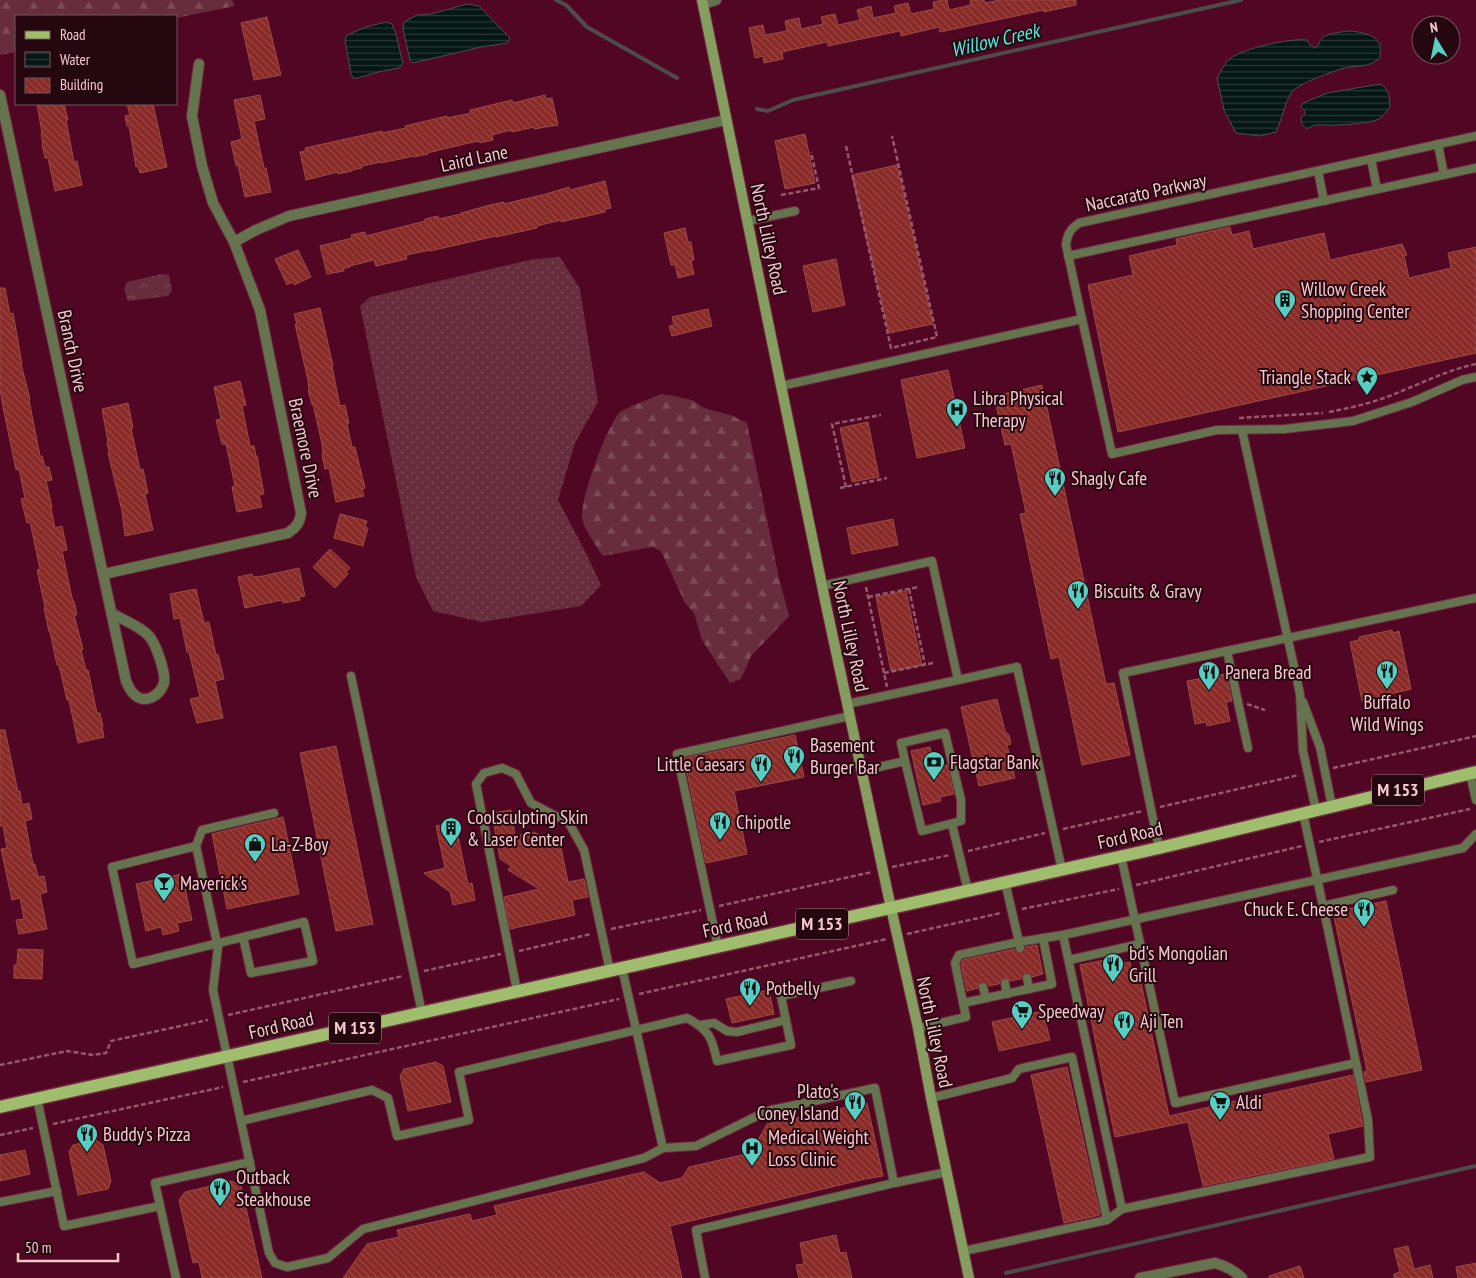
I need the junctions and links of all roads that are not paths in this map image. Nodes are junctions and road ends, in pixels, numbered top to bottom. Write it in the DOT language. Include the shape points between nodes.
graph roads {
  1 [pos="716,0"];
  2 [pos="702,2"];
  3 [pos="199,64"];
  4 [pos="0,95"];
  5 [pos="726,120"];
  6 [pos="4,131"];
  7 [pos="1476,136"];
  8 [pos="1438,144"];
  9 [pos="1371,159"];
  10 [pos="1476,168"];
  11 [pos="1318,171"];
  12 [pos="1444,175"];
  13 [pos="1377,189"];
  14 [pos="1324,201"];
  15 [pos="795,211"];
  16 [pos="748,221"];
  17 [pos="234,242"];
  18 [pos="1068,256"];
  19 [pos="1082,319"];
  20 [pos="1476,377"];
  21 [pos="781,386"];
  22 [pos="1242,430"];
  23 [pos="104,574"];
  24 [pos="822,586"];
  25 [pos="1476,598"];
  26 [pos="113,614"];
  27 [pos="1288,638"];
  28 [pos="1227,651"];
  29 [pos="351,676"];
  30 [pos="958,680"];
  31 [pos="1300,694"];
  32 [pos="847,704"];
  33 [pos="850,716"];
  34 [pos="1248,748"];
  35 [pos="905,762"];
  36 [pos="862,771"];
  37 [pos="1473,773"];
  38 [pos="1476,800"];
  39 [pos="1332,806"];
  40 [pos="1316,810"];
  41 [pos="274,813"];
  42 [pos="1302,813"];
  43 [pos="952,824"];
  44 [pos="1476,834"];
  45 [pos="196,846"];
  46 [pos="1159,848"];
  47 [pos="1121,856"];
  48 [pos="1062,870"];
  49 [pos="1316,879"];
  50 [pos="1006,882"];
  51 [pos="1393,890"];
  52 [pos="968,891"];
  53 [pos="1323,906"];
  54 [pos="891,908"];
  55 [pos="1135,920"];
  56 [pos="1063,935"];
  57 [pos="243,937"];
  58 [pos="1043,938"];
  59 [pos="217,943"];
  60 [pos="1140,944"];
  61 [pos="1020,945"];
  62 [pos="718,947"];
  63 [pos="1069,960"];
  64 [pos="616,969"];
  65 [pos="1027,978"];
  66 [pos="851,981"];
  67 [pos="1005,982"];
  68 [pos="983,987"];
  69 [pos="1029,989"];
  70 [pos="517,991"];
  71 [pos="1007,994"];
  72 [pos="986,998"];
  73 [pos="963,1003"];
  74 [pos="422,1013"];
  75 [pos="786,1020"];
  76 [pos="700,1025"];
  77 [pos="918,1028"];
  78 [pos="636,1029"];
  79 [pos="227,1056"];
  80 [pos="1356,1063"];
  81 [pos="37,1098"];
  82 [pos="931,1098"];
  83 [pos="0,1106"];
  84 [pos="241,1121"];
  85 [pos="663,1148"];
  86 [pos="250,1162"];
  87 [pos="947,1172"];
  88 [pos="894,1183"];
  89 [pos="57,1191"];
  90 [pos="0,1202"];
  91 [pos="160,1206"];
  92 [pos="1122,1209"];
  93 [pos="1108,1220"];
  94 [pos="964,1251"];
  95 [pos="176,1278"];
  96 [pos="705,1278"];
  97 [pos="969,1278"];
  98 [pos="1140,1278"];
  99 [pos="1242,1278"];
  1 -- 2 [label="street"];
  2 -- 5 [label="street, North Lilley Road"];
  3 -- 17 [label="street" via="192,116 198,149 213,203"];
  4 -- 6 [label="street, Branch Drive"];
  5 -- 16 [label="street, North Lilley Road"];
  5 -- 17 [label="street, Laird Lane" via="289,216"];
  6 -- 23 [label="street, Branch Drive"];
  7 -- 8 [label="lane, Naccarato Parkway"];
  8 -- 9 [label="lane, Naccarato Parkway"];
  8 -- 12 [label="lane"];
  9 -- 11 [label="lane, Naccarato Parkway"];
  9 -- 13 [label="lane"];
  10 -- 12 [label="lane"];
  11 -- 14 [label="lane"];
  11 -- 18 [label="lane, Naccarato Parkway" via="1079,223 1066,238"];
  12 -- 13 [label="lane"];
  13 -- 14 [label="lane"];
  14 -- 18 [label="lane"];
  15 -- 16 [label="lane"];
  16 -- 21 [label="street, North Lilley Road"];
  17 -- 23 [label="street, Braemore Drive" via="260,310 300,520 288,533"];
  18 -- 19 [label="lane, Naccarato Parkway"];
  19 -- 21 [label="lane"];
  19 -- 22 [label="lane, Naccarato Parkway" via="1112,454 1217,430"];
  20 -- 22 [label="lane" via="1353,421"];
  21 -- 24 [label="street, North Lilley Road"];
  22 -- 27 [label="lane"];
  23 -- 26 [label="street, Branch Drive"];
  24 -- 30 [label="lane" via="932,561"];
  24 -- 32 [label="street, North Lilley Road"];
  25 -- 27 [label="lane"];
  26 -- 26 [label="street, Branch Drive" via="148,635 157,649 164,678 154,697 141,698 130,690"];
  27 -- 28 [label="lane"];
  27 -- 31 [label="lane"];
  28 -- 34 [label="lane"];
  28 -- 46 [label="lane" via="1123,673"];
  29 -- 74 [label="lane"];
  30 -- 32 [label="lane"];
  30 -- 48 [label="lane" via="1017,667"];
  31 -- 39 [label="lane" via="1320,747"];
  31 -- 40 [label="lane" via="1303,751"];
  32 -- 33 [label="street, North Lilley Road"];
  33 -- 36 [label="street, North Lilley Road"];
  33 -- 62 [label="lane" via="677,754"];
  35 -- 36 [label="lane"];
  35 -- 43 [label="lane" via="922,831"];
  35 -- 43 [label="lane" via="901,743 945,733 961,800 961,822"];
  36 -- 54 [label="street, North Lilley Road"];
  37 -- 38 [label="lane"];
  37 -- 39 [label="main road, Ford Road / M 153"];
  39 -- 40 [label="main road, Ford Road / M 153"];
  40 -- 42 [label="main road, Ford Road / M 153"];
  41 -- 45 [label="lane" via="202,830"];
  42 -- 46 [label="main road, Ford Road / M 153"];
  42 -- 49 [label="lane"];
  43 -- 52 [label="lane"];
  44 -- 49 [label="lane" via="1463,848"];
  45 -- 59 [label="lane"];
  45 -- 59 [label="lane" via="112,867 133,964"];
  46 -- 47 [label="main road, Ford Road / M 153"];
  47 -- 48 [label="main road, Ford Road / M 153"];
  47 -- 55 [label="lane"];
  48 -- 50 [label="main road, Ford Road / M 153"];
  49 -- 53 [label="lane"];
  49 -- 55 [label="lane"];
  50 -- 52 [label="main road, Ford Road / M 153"];
  50 -- 61 [label="lane"];
  51 -- 53 [label="lane"];
  52 -- 54 [label="main road, Ford Road / M 153"];
  53 -- 80 [label="lane"];
  54 -- 62 [label="main road, Ford Road / M 153"];
  54 -- 77 [label="street, North Lilley Road"];
  55 -- 56 [label="lane"];
  55 -- 60 [label="lane"];
  56 -- 58 [label="lane"];
  56 -- 63 [label="lane"];
  57 -- 57 [label="lane" via="304,922 313,960 251,973"];
  57 -- 59 [label="lane"];
  58 -- 61 [label="lane"];
  58 -- 69 [label="lane" via="1052,984"];
  59 -- 79 [label="lane" via="213,990"];
  60 -- 63 [label="lane"];
  60 -- 80 [label="lane" via="1175,1103"];
  61 -- 73 [label="lane" via="959,955 955,963"];
  62 -- 64 [label="main road, Ford Road / M 153"];
  63 -- 92 [label="lane"];
  64 -- 70 [label="main road, Ford Road / M 153"];
  64 -- 70 [label="lane" via="584,850 568,823 531,803 516,774 502,768 484,772 476,784"];
  64 -- 78 [label="lane" via="628,997"];
  65 -- 69 [label="lane"];
  66 -- 75 [label="lane" via="781,996"];
  67 -- 71 [label="lane"];
  68 -- 72 [label="lane"];
  69 -- 71 [label="lane"];
  70 -- 74 [label="main road, Ford Road / M 153"];
  71 -- 72 [label="lane"];
  72 -- 73 [label="lane"];
  73 -- 77 [label="lane" via="966,1017"];
  74 -- 79 [label="main road, Ford Road / M 153"];
  75 -- 76 [label="lane" via="737,1032 727,1031 714,1023"];
  75 -- 76 [label="lane" via="791,1045 717,1061 713,1041"];
  76 -- 78 [label="lane" via="687,1018"];
  77 -- 82 [label="street, North Lilley Road"];
  78 -- 84 [label="lane" via="458,1072 469,1120 397,1136 388,1098 372,1090"];
  78 -- 85 [label="lane"];
  79 -- 81 [label="main road, Ford Road / M 153"];
  79 -- 84 [label="lane"];
  80 -- 92 [label="lane" via="1368,1120 1370,1157"];
  81 -- 83 [label="main road, Ford Road / M 153"];
  81 -- 89 [label="lane"];
  82 -- 87 [label="street, North Lilley Road"];
  82 -- 93 [label="lane" via="1012,1078 1019,1069 1072,1057"];
  84 -- 86 [label="lane"];
  85 -- 86 [label="lane" via="644,1158 363,1229 328,1258 287,1267 275,1263 269,1253"];
  85 -- 88 [label="lane" via="696,1146 767,1111 875,1088"];
  86 -- 91 [label="lane" via="155,1183"];
  87 -- 88 [label="lane"];
  87 -- 94 [label="street, North Lilley Road"];
  88 -- 96 [label="lane" via="696,1230"];
  89 -- 90 [label="lane"];
  89 -- 91 [label="lane" via="64,1226"];
  91 -- 95 [label="lane"];
  92 -- 93 [label="lane"];
  93 -- 94 [label="lane"];
  94 -- 97 [label="street, North Lilley Road"];
  98 -- 99 [label="street" via="1215,1263 1235,1271"];
}
